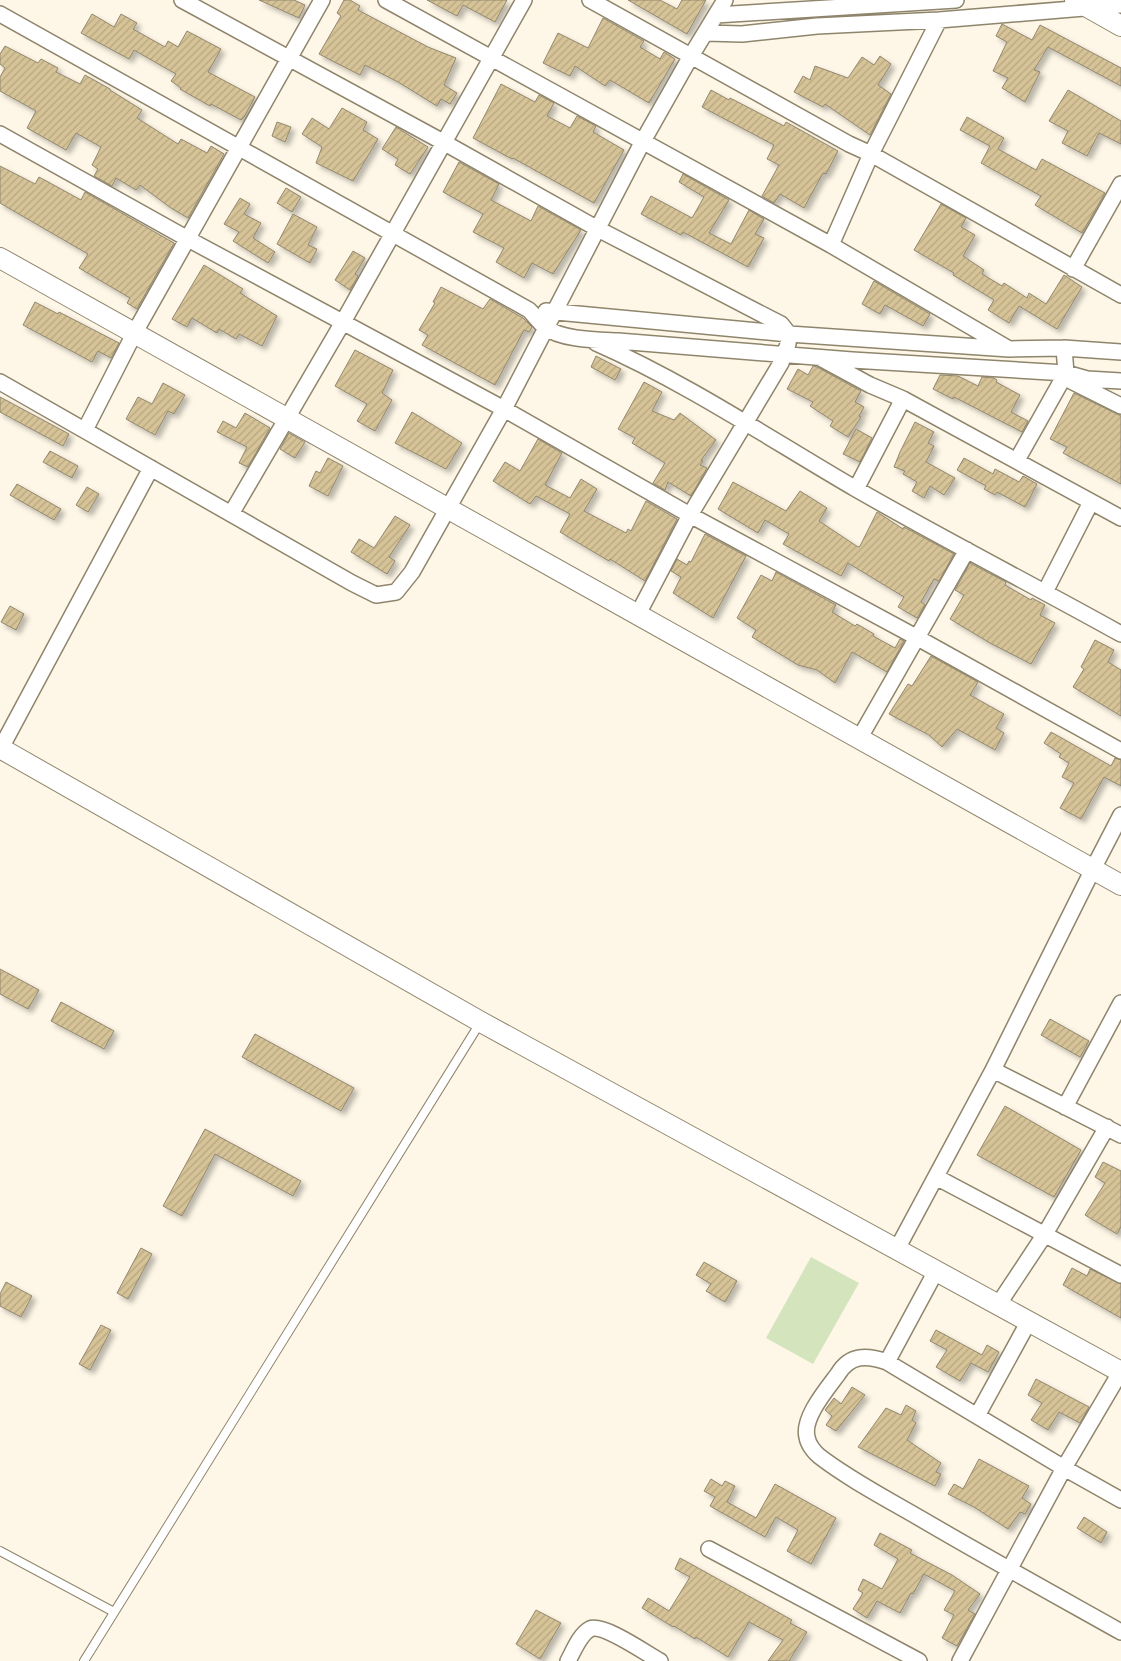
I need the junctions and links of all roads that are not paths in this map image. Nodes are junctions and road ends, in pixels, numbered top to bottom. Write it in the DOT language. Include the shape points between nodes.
graph roads {
  1 [pos="182,0"];
  2 [pos="322,0"];
  3 [pos="386,0"];
  4 [pos="524,0"];
  5 [pos="590,0"];
  6 [pos="726,0"];
  7 [pos="956,0"];
  8 [pos="1082,4"];
  9 [pos="1121,5"];
  10 [pos="0,14"];
  11 [pos="716,15"];
  12 [pos="939,20"];
  13 [pos="1121,26"];
  14 [pos="706,33"];
  15 [pos="691,56"];
  16 [pos="289,57"];
  17 [pos="490,57"];
  18 [pos="0,134"];
  19 [pos="644,141"];
  20 [pos="443,142"];
  21 [pos="240,148"];
  22 [pos="871,154"];
  23 [pos="1121,184"];
  24 [pos="598,229"];
  25 [pos="392,232"];
  26 [pos="188,239"];
  27 [pos="831,245"];
  28 [pos="0,258"];
  29 [pos="1073,269"];
  30 [pos="1121,295"];
  31 [pos="529,310"];
  32 [pos="555,312"];
  33 [pos="343,322"];
  34 [pos="546,328"];
  35 [pos="135,332"];
  36 [pos="789,334"];
  37 [pos="587,340"];
  38 [pos="1009,348"];
  39 [pos="1064,348"];
  40 [pos="1121,352"];
  41 [pos="785,354"];
  42 [pos="818,357"];
  43 [pos="1064,375"];
  44 [pos="1121,381"];
  45 [pos="0,382"];
  46 [pos="902,399"];
  47 [pos="1121,406"];
  48 [pos="504,409"];
  49 [pos="286,417"];
  50 [pos="745,423"];
  51 [pos="85,430"];
  52 [pos="1017,460"];
  53 [pos="151,468"];
  54 [pos="856,488"];
  55 [pos="1091,502"];
  56 [pos="448,509"];
  57 [pos="231,514"];
  58 [pos="690,515"];
  59 [pos="1121,518"];
  60 [pos="967,550"];
  61 [pos="1045,592"];
  62 [pos="638,614"];
  63 [pos="1121,634"];
  64 [pos="916,637"];
  65 [pos="859,739"];
  66 [pos="0,748"];
  67 [pos="1121,751"];
  68 [pos="1121,815"];
  69 [pos="1093,869"];
  70 [pos="1121,885"];
  71 [pos="1121,1003"];
  72 [pos="481,1022"];
  73 [pos="993,1070"];
  74 [pos="1066,1107"];
  75 [pos="1106,1127"];
  76 [pos="1121,1135"];
  77 [pos="936,1177"];
  78 [pos="1045,1234"];
  79 [pos="897,1249"];
  80 [pos="936,1270"];
  81 [pos="1121,1275"];
  82 [pos="998,1305"];
  83 [pos="1029,1321"];
  84 [pos="887,1362"];
  85 [pos="1121,1372"];
  86 [pos="977,1416"];
  87 [pos="1064,1468"];
  88 [pos="1121,1500"];
  89 [pos="709,1549"];
  90 [pos="0,1551"];
  91 [pos="1010,1570"];
  92 [pos="114,1612"];
  93 [pos="1121,1632"];
  94 [pos="84,1661"];
  95 [pos="568,1661"];
  96 [pos="660,1661"];
  97 [pos="919,1661"];
  98 [pos="960,1661"];
  1 -- 16 [label="street"];
  2 -- 16 [label="street"];
  3 -- 17 [label="street"];
  4 -- 17 [label="street"];
  5 -- 15 [label="street"];
  6 -- 11 [label="street"];
  7 -- 11 [label="street"];
  8 -- 9 [label="street"];
  8 -- 12 [label="street"];
  8 -- 13 [label="street"];
  10 -- 21 [label="street"];
  11 -- 14 [label="street"];
  12 -- 14 [label="street" via="818,26 742,34"];
  12 -- 22 [label="street"];
  14 -- 15 [label="street"];
  15 -- 19 [label="street"];
  15 -- 22 [label="street"];
  16 -- 20 [label="street"];
  16 -- 21 [label="street"];
  17 -- 19 [label="street"];
  17 -- 20 [label="street"];
  18 -- 26 [label="street"];
  19 -- 24 [label="street"];
  19 -- 27 [label="street"];
  20 -- 24 [label="street"];
  20 -- 25 [label="street"];
  21 -- 25 [label="street"];
  21 -- 26 [label="street"];
  22 -- 27 [label="street"];
  22 -- 29 [label="street"];
  23 -- 29 [label="street"];
  24 -- 32 [label="street"];
  24 -- 36 [label="street" via="771,319"];
  25 -- 31 [label="street"];
  25 -- 33 [label="street"];
  26 -- 33 [label="street"];
  26 -- 35 [label="street"];
  27 -- 38 [label="street"];
  28 -- 35 [label="street"];
  29 -- 30 [label="street"];
  31 -- 32 [label="street"];
  31 -- 34 [label="street"];
  32 -- 34 [label="street"];
  32 -- 36 [label="street"];
  33 -- 48 [label="street"];
  33 -- 49 [label="street"];
  34 -- 37 [label="street"];
  34 -- 48 [label="street"];
  35 -- 49 [label="street"];
  35 -- 51 [label="street"];
  36 -- 38 [label="street"];
  36 -- 41 [label="street"];
  37 -- 41 [label="street"];
  37 -- 50 [label="street" via="654,371"];
  38 -- 39 [label="street"];
  39 -- 40 [label="street"];
  39 -- 43 [label="street"];
  41 -- 42 [label="street"];
  41 -- 50 [label="street"];
  42 -- 43 [label="street"];
  42 -- 46 [label="street"];
  43 -- 44 [label="street"];
  43 -- 47 [label="street"];
  43 -- 52 [label="street"];
  45 -- 51 [label="street"];
  46 -- 52 [label="street"];
  46 -- 54 [label="street"];
  48 -- 56 [label="street"];
  48 -- 58 [label="street"];
  49 -- 56 [label="street"];
  49 -- 57 [label="street"];
  50 -- 54 [label="street"];
  50 -- 58 [label="street"];
  51 -- 53 [label="street"];
  52 -- 55 [label="street"];
  53 -- 57 [label="street"];
  53 -- 66 [label="street"];
  54 -- 60 [label="street"];
  55 -- 59 [label="street"];
  55 -- 61 [label="street"];
  56 -- 57 [label="street" via="412,572 396,592 376,594"];
  56 -- 62 [label="street"];
  58 -- 62 [label="street"];
  58 -- 64 [label="street"];
  60 -- 61 [label="street"];
  60 -- 64 [label="street"];
  61 -- 63 [label="street"];
  62 -- 65 [label="street"];
  64 -- 65 [label="street"];
  64 -- 67 [label="street"];
  65 -- 69 [label="street"];
  66 -- 72 [label="street"];
  68 -- 69 [label="street"];
  69 -- 70 [label="street"];
  69 -- 73 [label="street"];
  71 -- 74 [label="street"];
  72 -- 79 [label="street"];
  72 -- 92 [label="lane"];
  73 -- 74 [label="street"];
  73 -- 77 [label="street"];
  74 -- 75 [label="street"];
  75 -- 76 [label="street"];
  75 -- 78 [label="street"];
  77 -- 78 [label="street"];
  77 -- 79 [label="street"];
  78 -- 81 [label="street"];
  78 -- 82 [label="street"];
  79 -- 80 [label="street"];
  80 -- 82 [label="street"];
  80 -- 84 [label="street"];
  82 -- 83 [label="street"];
  83 -- 85 [label="street"];
  83 -- 86 [label="street"];
  84 -- 86 [label="street"];
  84 -- 91 [label="street" via="863,1356 842,1367 813,1410 806,1437 811,1446 817,1455 872,1490"];
  85 -- 87 [label="street"];
  86 -- 87 [label="street"];
  87 -- 88 [label="street"];
  87 -- 91 [label="street"];
  89 -- 97 [label="street"];
  90 -- 92 [label="lane"];
  91 -- 93 [label="street"];
  91 -- 98 [label="street"];
  92 -- 94 [label="lane"];
  95 -- 96 [label="street" via="584,1635 596,1628"];
}
